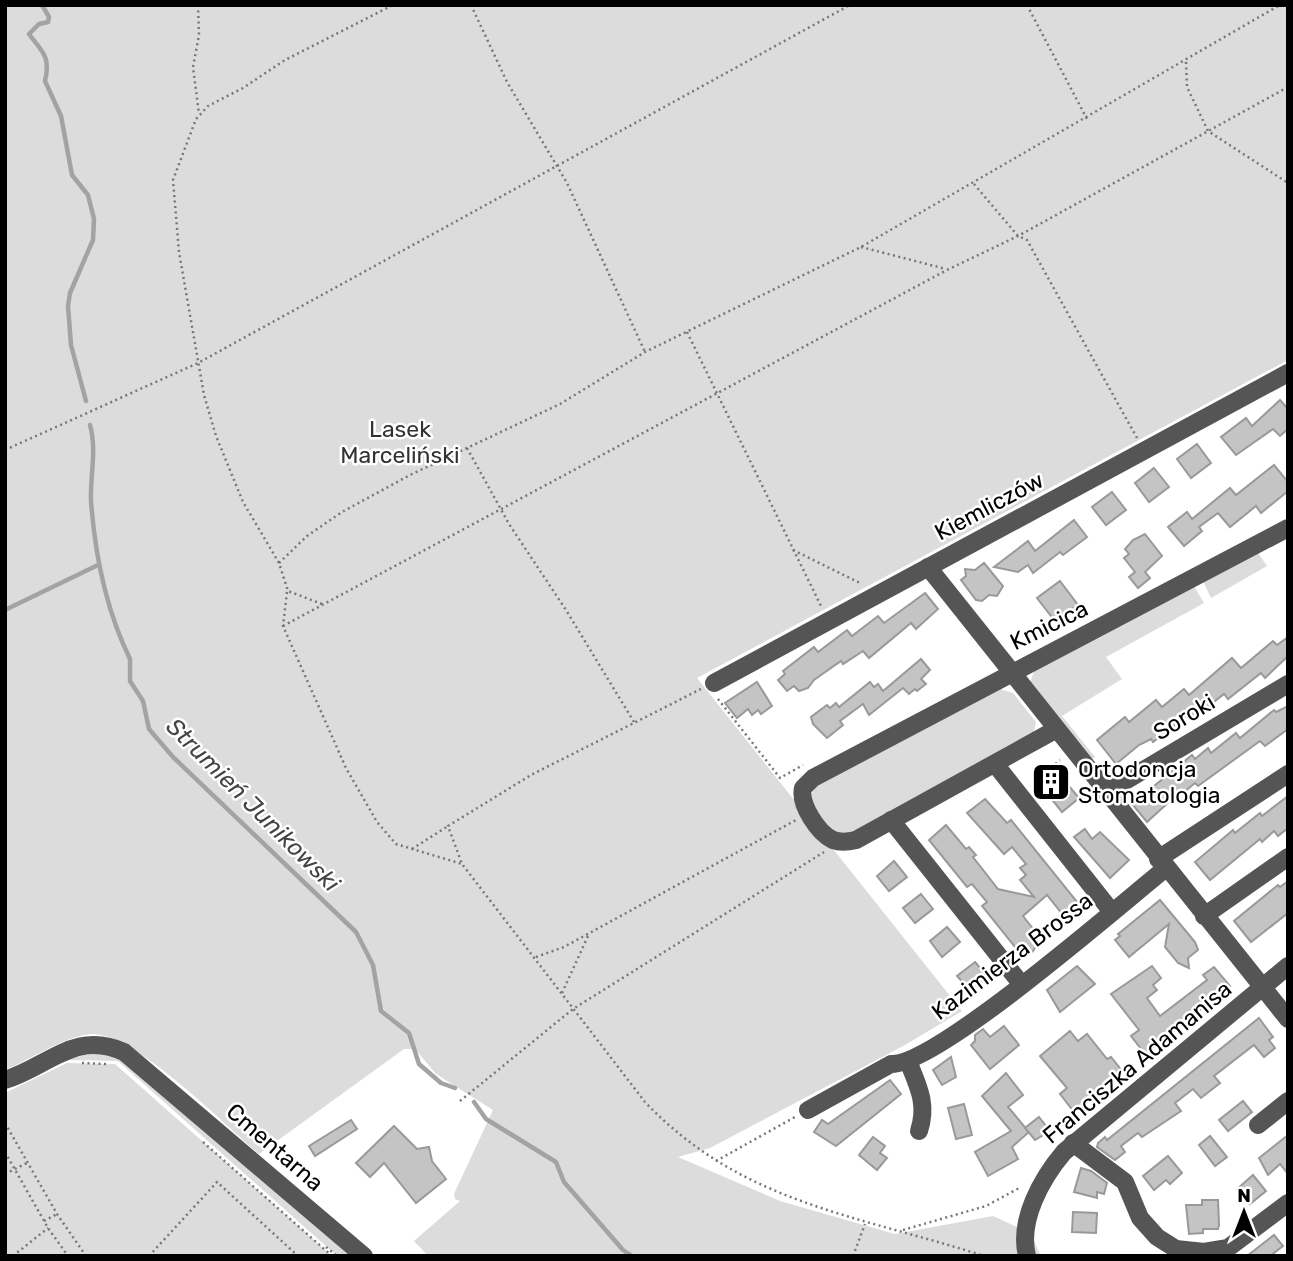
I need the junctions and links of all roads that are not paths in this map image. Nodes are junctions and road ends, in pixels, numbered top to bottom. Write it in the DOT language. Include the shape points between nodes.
graph roads {
  1 [pos="1288,373"];
  2 [pos="1288,528"];
  3 [pos="928,567"];
  4 [pos="1009,672"];
  5 [pos="1288,684"];
  6 [pos="713,689"];
  7 [pos="1055,730"];
  8 [pos="995,764"];
  9 [pos="1288,774"];
  10 [pos="1105,793"];
  11 [pos="891,821"];
  12 [pos="1288,857"];
  13 [pos="1162,863"];
  14 [pos="1112,912"];
  15 [pos="1204,916"];
  16 [pos="1288,966"];
  17 [pos="1022,985"];
  18 [pos="1262,987"];
  19 [pos="1288,1019"];
  20 [pos="908,1061"];
  21 [pos="5,1080"];
  22 [pos="1288,1101"];
  23 [pos="808,1110"];
  24 [pos="1258,1125"];
  25 [pos="919,1131"];
  26 [pos="1073,1143"];
  27 [pos="1288,1203"];
  28 [pos="364,1256"];
  29 [pos="1027,1256"];
  1 -- 3 [label="street, Kiemliczów"];
  2 -- 4 [label="street, Kmicica"];
  3 -- 4 [label="street"];
  3 -- 6 [label="street, Kiemliczów"];
  4 -- 7 [label="street"];
  4 -- 11 [label="street, Kmicica" via="808,782 801,796 803,805 833,840 848,842"];
  5 -- 10 [label="street, Soroki"];
  7 -- 8 [label="street"];
  7 -- 10 [label="street"];
  8 -- 11 [label="street"];
  8 -- 14 [label="street"];
  9 -- 13 [label="street, Kazimierza Brossa"];
  10 -- 13 [label="street"];
  11 -- 17 [label="street"];
  12 -- 15 [label="street"];
  13 -- 14 [label="street, Kazimierza Brossa"];
  13 -- 15 [label="street"];
  14 -- 17 [label="street, Kazimierza Brossa"];
  15 -- 18 [label="street"];
  16 -- 18 [label="street, Franciszka Adamanisa"];
  17 -- 20 [label="street, Kazimierza Brossa"];
  18 -- 19 [label="street"];
  18 -- 26 [label="street, Franciszka Adamanisa"];
  20 -- 23 [label="street, Kazimierza Brossa" via="891,1064"];
  20 -- 25 [label="street" via="924,1102"];
  21 -- 28 [label="street, Cmentarna" via="87,1044 124,1052"];
  22 -- 24 [label="street"];
  26 -- 27 [label="street" via="1125,1182 1140,1218 1176,1249 1204,1252 1228,1248"];
  26 -- 29 [label="street, Franciszka Adamanisa" via="1046,1175 1028,1220"];
}
